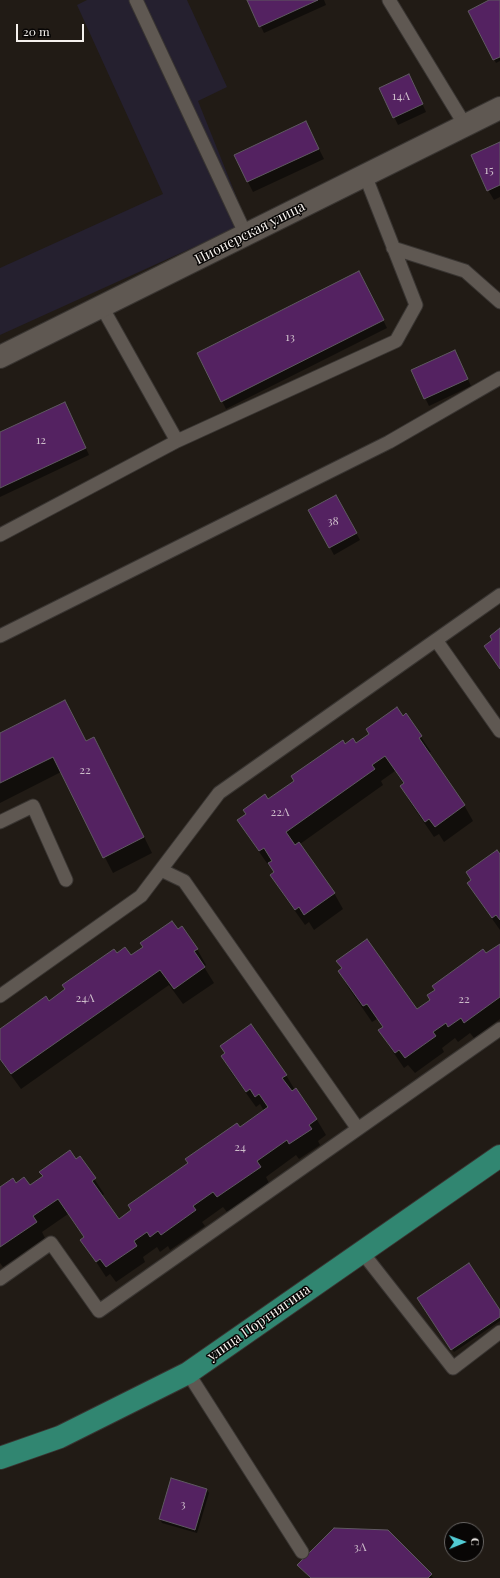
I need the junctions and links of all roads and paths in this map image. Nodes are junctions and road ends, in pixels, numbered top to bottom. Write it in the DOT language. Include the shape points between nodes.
graph roads {
  1 [pos="136,0"];
  2 [pos="389,0"];
  3 [pos="500,108"];
  4 [pos="465,125"];
  5 [pos="365,175"];
  6 [pos="246,235"];
  7 [pos="393,248"];
  8 [pos="500,302"];
  9 [pos="102,307"];
  10 [pos="0,357"];
  11 [pos="500,378"];
  12 [pos="177,442"];
  13 [pos="0,535"];
  14 [pos="500,595"];
  15 [pos="0,636"];
  16 [pos="436,640"];
  17 [pos="500,731"];
  18 [pos="0,822"];
  19 [pos="161,870"];
  20 [pos="66,880"];
  21 [pos="0,996"];
  22 [pos="500,1029"];
  23 [pos="358,1129"];
  24 [pos="500,1156"];
  25 [pos="362,1252"];
  26 [pos="0,1279"];
  27 [pos="500,1332"];
  28 [pos="188,1373"];
  29 [pos="0,1458"];
  30 [pos="302,1552"];
  1 -- 6 [label="lane"];
  2 -- 4 [label="lane"];
  3 -- 4 [label="street, Пионерская улица"];
  4 -- 5 [label="street, Пионерская улица"];
  5 -- 6 [label="street, Пионерская улица"];
  5 -- 7 [label="lane"];
  6 -- 9 [label="street, Пионерская улица"];
  7 -- 8 [label="lane" via="465,271"];
  7 -- 12 [label="lane" via="416,305 396,341"];
  9 -- 10 [label="street, Пионерская улица"];
  9 -- 12 [label="lane"];
  11 -- 15 [label="lane" via="389,442"];
  12 -- 13 [label="lane"];
  14 -- 16 [label="lane"];
  16 -- 17 [label="lane"];
  16 -- 19 [label="lane" via="219,793"];
  18 -- 20 [label="lane" via="33,806"];
  19 -- 21 [label="lane" via="141,896"];
  19 -- 23 [label="lane" via="184,881"];
  22 -- 23 [label="lane"];
  23 -- 26 [label="lane" via="99,1311 51,1243"];
  24 -- 25 [label="main road, улица Портнягина"];
  25 -- 27 [label="lane" via="454,1368"];
  25 -- 28 [label="main road, улица Портнягина"];
  28 -- 29 [label="main road, улица Портнягина" via="60,1436"];
  28 -- 30 [label="lane"];
}
